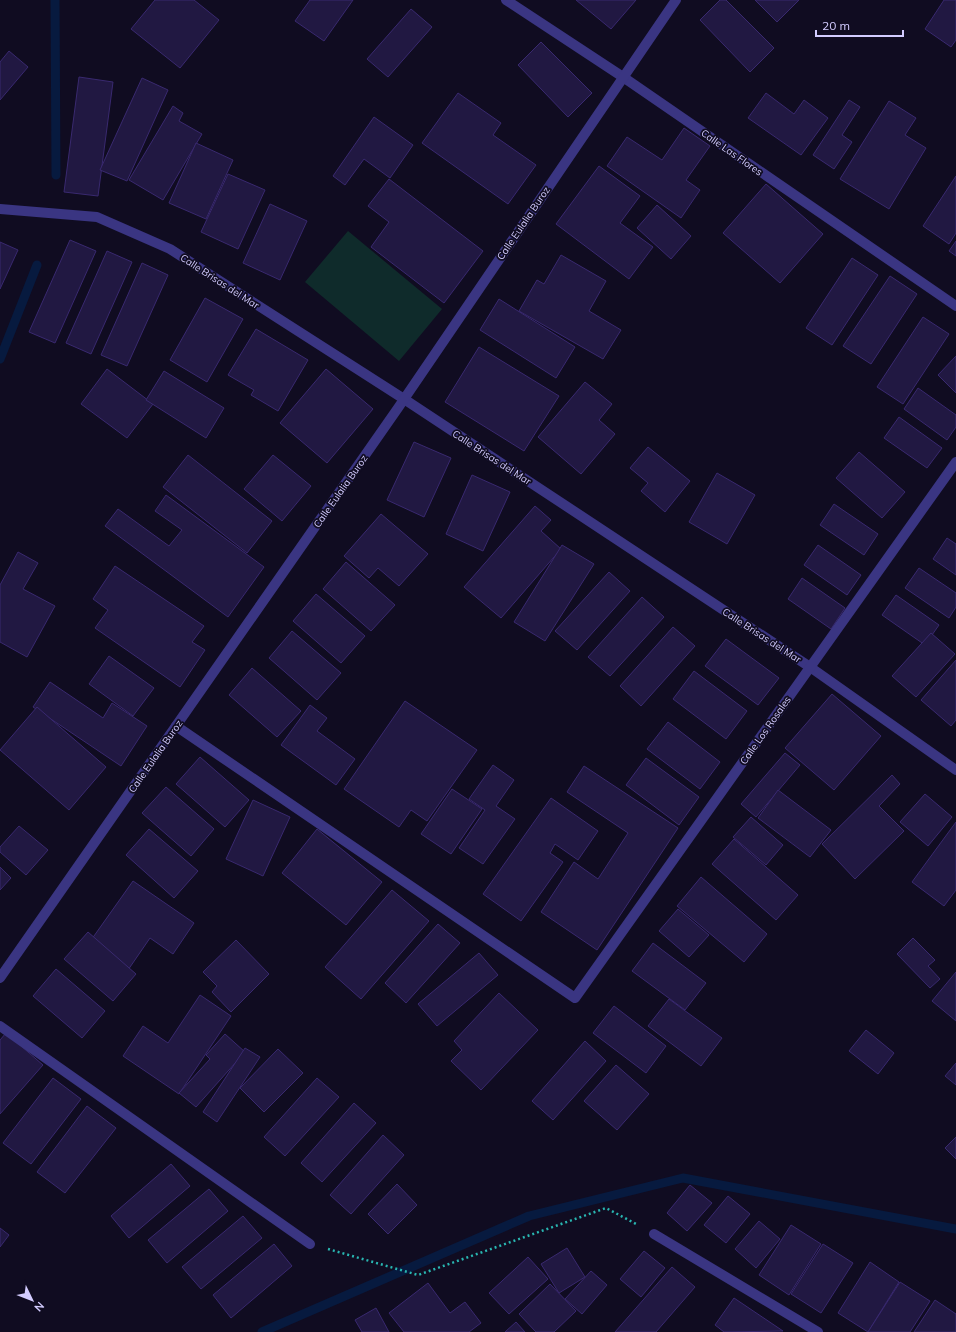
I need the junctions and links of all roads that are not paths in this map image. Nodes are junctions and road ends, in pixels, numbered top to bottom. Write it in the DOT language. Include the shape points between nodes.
graph roads {
  1 [pos="506,0"];
  2 [pos="676,0"];
  3 [pos="623,77"];
  4 [pos="0,209"];
  5 [pos="956,306"];
  6 [pos="404,399"];
  7 [pos="956,462"];
  8 [pos="810,667"];
  9 [pos="176,726"];
  10 [pos="956,770"];
  11 [pos="0,978"];
  12 [pos="0,1026"];
  13 [pos="654,1234"];
  14 [pos="310,1244"];
  15 [pos="818,1332"];
  1 -- 3 [label="street, Calle Las Flores"];
  2 -- 3 [label="street, Calle Eulalia Buroz"];
  3 -- 5 [label="street, Calle Las Flores"];
  3 -- 6 [label="street, Calle Eulalia Buroz"];
  4 -- 6 [label="street, Calle Brisas del Mar" via="97,217 170,249"];
  6 -- 8 [label="street, Calle Brisas del Mar"];
  6 -- 9 [label="street, Calle Eulalia Buroz"];
  7 -- 8 [label="street, Calle Los Rosales"];
  8 -- 9 [label="street, Calle Los Rosales" via="575,998"];
  8 -- 10 [label="street, Calle Brisas del Mar"];
  9 -- 11 [label="street, Calle Eulalia Buroz"];
  12 -- 14 [label="street"];
  13 -- 15 [label="street"];
}
